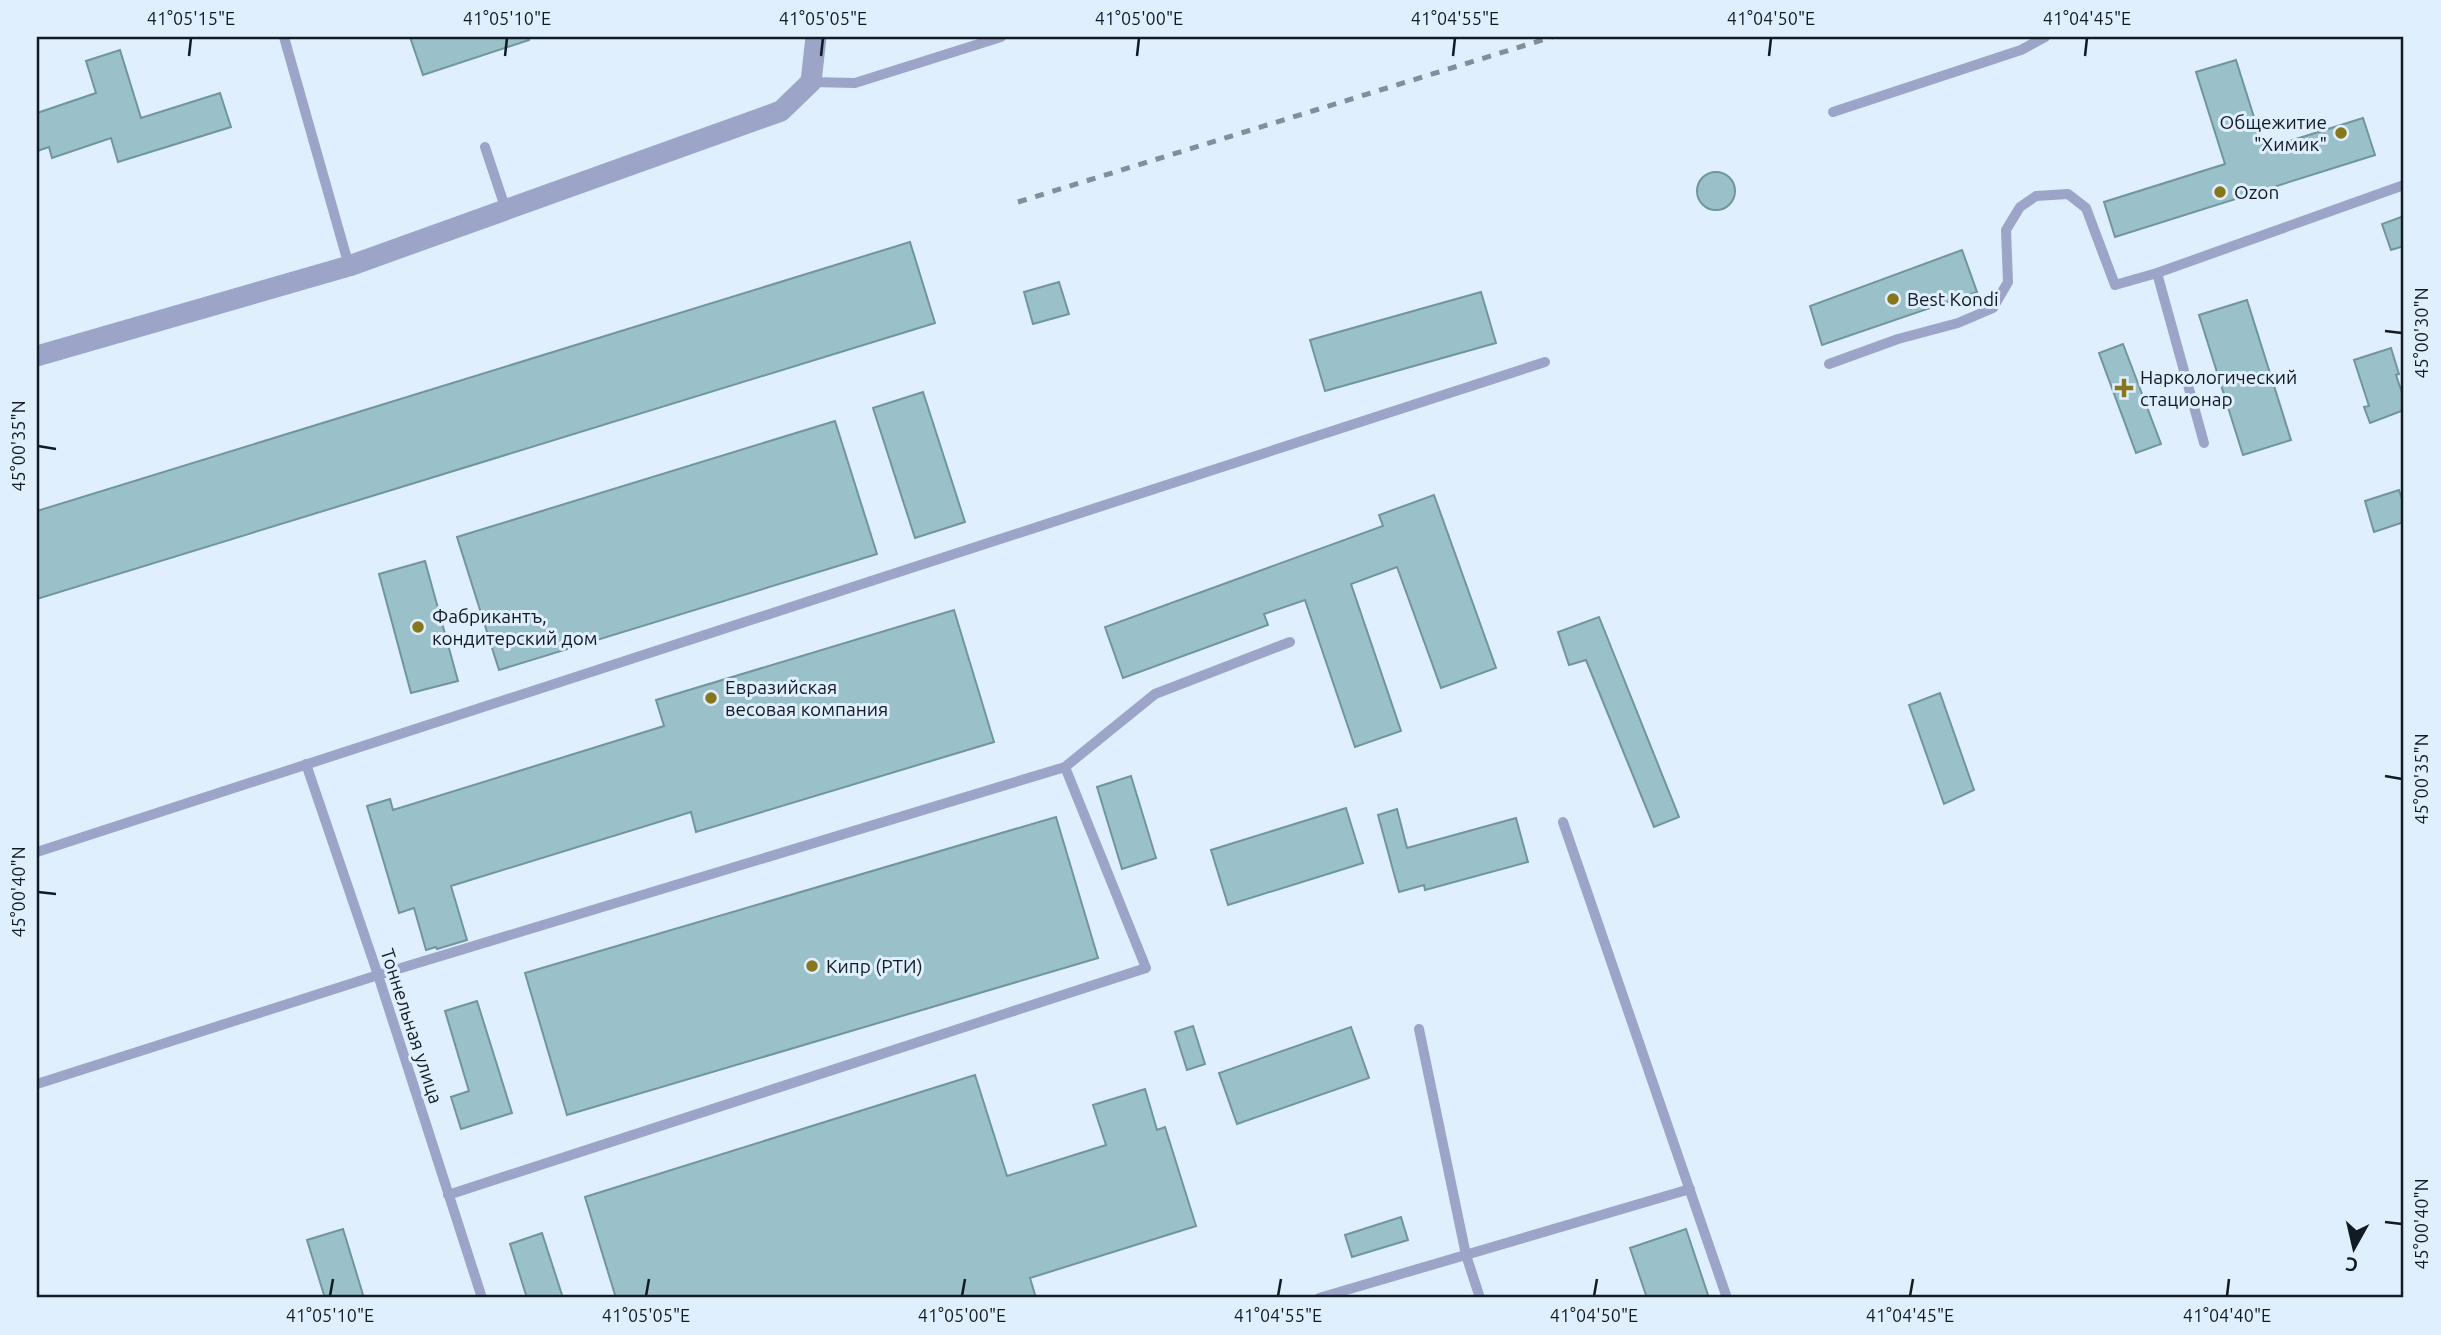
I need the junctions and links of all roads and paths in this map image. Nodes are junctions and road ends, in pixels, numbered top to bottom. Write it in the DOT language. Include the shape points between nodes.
graph roads {
  1 [pos="284,37"];
  2 [pos="816,37"];
  3 [pos="1002,37"];
  4 [pos="2045,37"];
  5 [pos="811,82"];
  6 [pos="1833,112"];
  7 [pos="485,147"];
  8 [pos="2404,185"];
  9 [pos="506,209"];
  10 [pos="349,266"];
  11 [pos="2157,273"];
  12 [pos="37,356"];
  13 [pos="1545,362"];
  14 [pos="1829,363"];
  15 [pos="2204,443"];
  16 [pos="1290,642"];
  17 [pos="306,765"];
  18 [pos="1065,767"];
  19 [pos="1563,822"];
  20 [pos="37,852"];
  21 [pos="378,975"];
  22 [pos="1419,1029"];
  23 [pos="37,1084"];
  24 [pos="1690,1189"];
  25 [pos="448,1195"];
  26 [pos="1466,1255"];
  27 [pos="482,1298"];
  28 [pos="1319,1298"];
  29 [pos="1480,1298"];
  30 [pos="1727,1298"];
  1 -- 10 [label="lane"];
  2 -- 5 [label="street"];
  3 -- 5 [label="lane" via="855,83"];
  4 -- 6 [label="lane" via="2021,50"];
  5 -- 9 [label="street" via="780,111"];
  7 -- 9 [label="lane"];
  8 -- 11 [label="lane"];
  9 -- 10 [label="street"];
  10 -- 12 [label="street"];
  11 -- 14 [label="lane" via="2115,285 2086,208 2068,194 2036,196 2020,207 2006,230 2008,282 1993,309"];
  11 -- 15 [label="lane"];
  13 -- 17 [label="lane"];
  16 -- 18 [label="lane" via="1155,694"];
  17 -- 20 [label="lane"];
  17 -- 21 [label="lane, Тоннельная улица"];
  18 -- 21 [label="lane"];
  18 -- 25 [label="lane" via="1146,968"];
  19 -- 24 [label="lane"];
  21 -- 23 [label="lane"];
  21 -- 25 [label="lane, Тоннельная улица"];
  22 -- 26 [label="lane"];
  24 -- 26 [label="lane"];
  24 -- 30 [label="lane"];
  25 -- 27 [label="lane, Тоннельная улица"];
  26 -- 28 [label="lane"];
  26 -- 29 [label="lane"];
}
